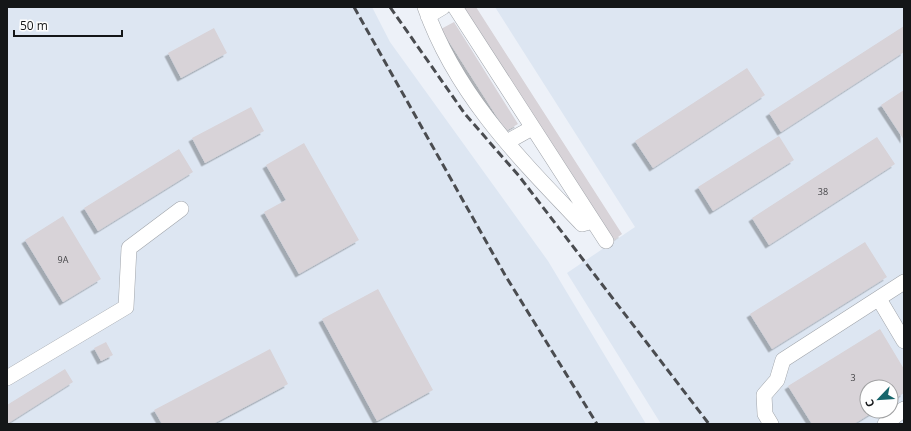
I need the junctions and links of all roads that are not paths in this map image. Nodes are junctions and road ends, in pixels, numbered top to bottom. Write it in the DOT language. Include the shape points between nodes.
graph roads {
  1 [pos="443,7"];
  2 [pos="455,7"];
  3 [pos="427,12"];
  4 [pos="532,128"];
  5 [pos="507,142"];
  6 [pos="561,172"];
  7 [pos="542,182"];
  8 [pos="181,209"];
  9 [pos="593,221"];
  10 [pos="606,241"];
  11 [pos="904,282"];
  12 [pos="879,299"];
  13 [pos="904,341"];
  14 [pos="7,378"];
  15 [pos="904,409"];
  16 [pos="772,424"];
  17 [pos="885,424"];
  1 -- 3 [label="lane"];
  2 -- 4 [label="lane"];
  3 -- 5 [label="lane" via="450,64 477,106"];
  4 -- 5 [label="lane"];
  4 -- 6 [label="lane"];
  5 -- 7 [label="lane"];
  6 -- 7 [label="lane"];
  6 -- 9 [label="lane"];
  7 -- 9 [label="lane" via="582,224"];
  8 -- 14 [label="lane" via="128,248 126,307"];
  9 -- 10 [label="lane"];
  11 -- 12 [label="lane"];
  12 -- 13 [label="lane"];
  12 -- 16 [label="lane" via="783,360 777,380 764,395 765,414"];
  15 -- 17 [label="lane"];
}
